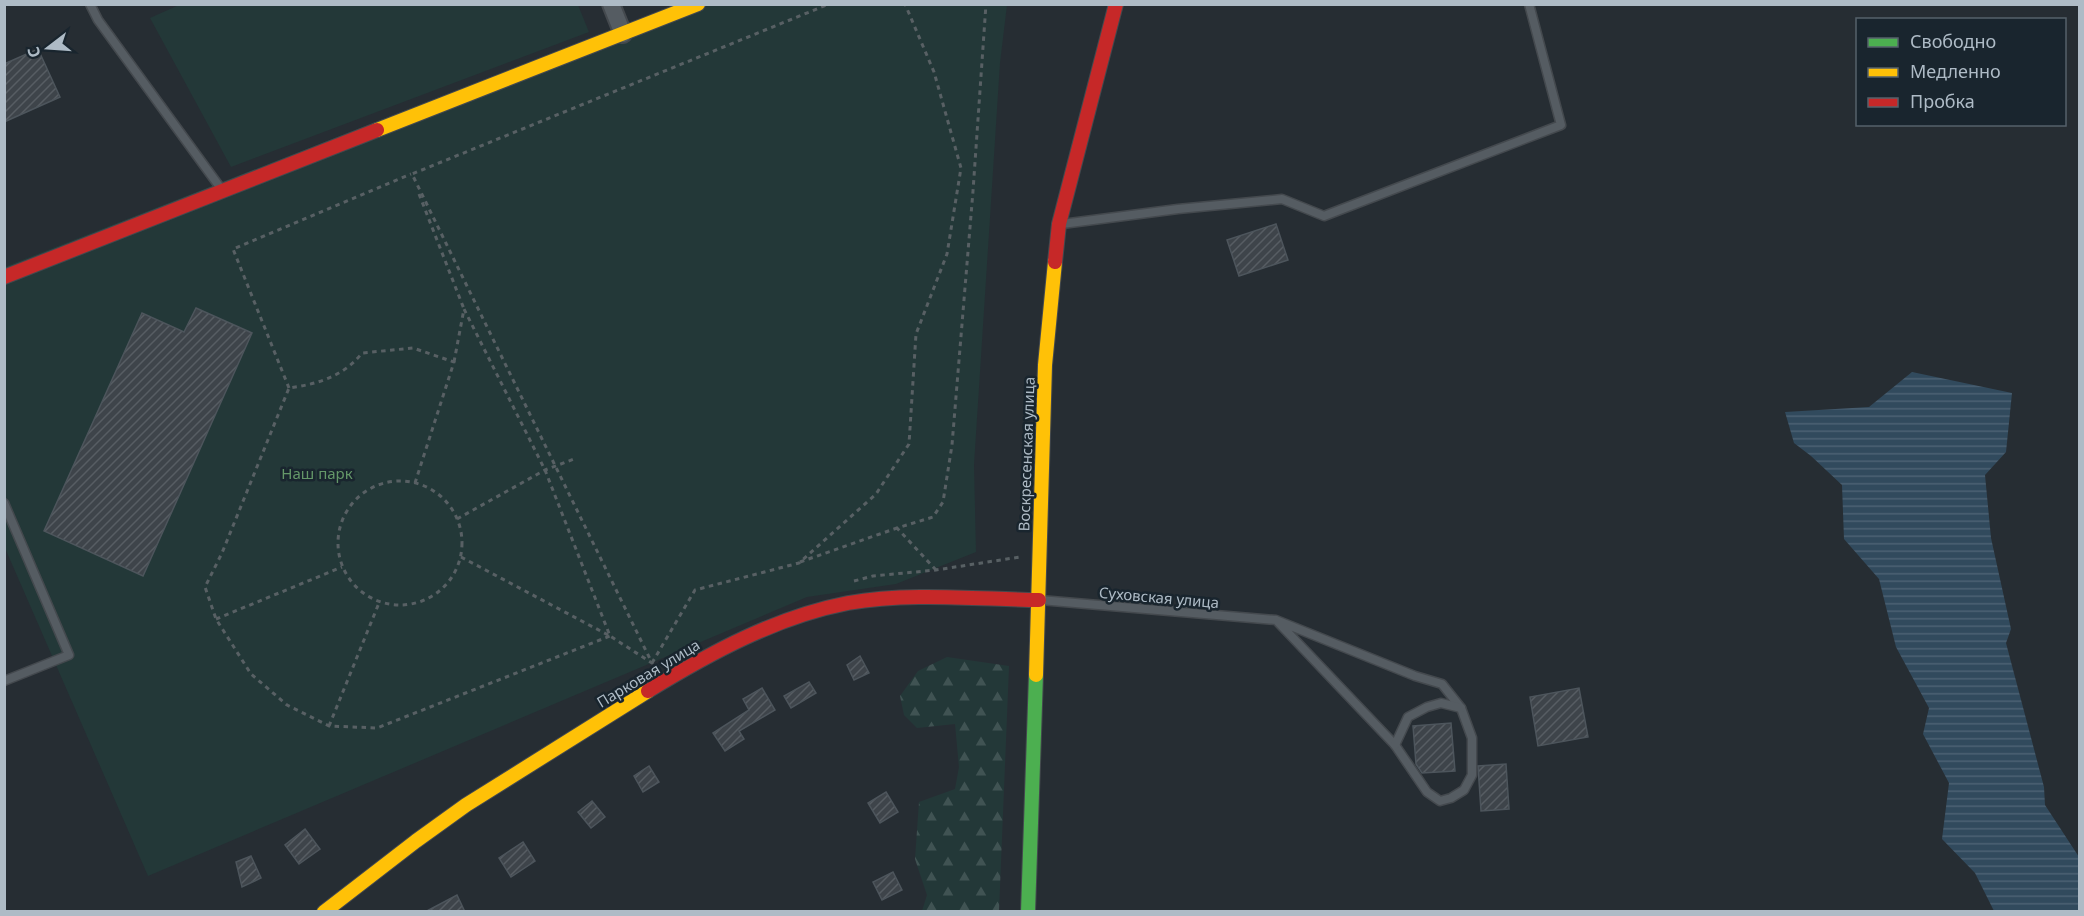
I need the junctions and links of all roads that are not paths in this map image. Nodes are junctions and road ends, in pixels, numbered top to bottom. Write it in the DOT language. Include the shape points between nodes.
graph roads {
  1 [pos="90,4"];
  2 [pos="611,4"];
  3 [pos="698,4"];
  4 [pos="1116,4"];
  5 [pos="1529,4"];
  6 [pos="623,34"];
  7 [pos="222,191"];
  8 [pos="1059,224"];
  9 [pos="4,277"];
  10 [pos="4,503"];
  11 [pos="1039,600"];
  12 [pos="1275,620"];
  13 [pos="4,681"];
  14 [pos="1461,708"];
  15 [pos="1395,745"];
  16 [pos="324,912"];
  17 [pos="1028,912"];
  1 -- 7 [label="lane"];
  2 -- 6 [label="street"];
  3 -- 6 [label="street"];
  4 -- 8 [label="street, Воскресенская улица"];
  5 -- 8 [label="lane" via="1561,125 1324,216 1282,198"];
  6 -- 7 [label="street"];
  7 -- 9 [label="street"];
  8 -- 11 [label="street, Воскресенская улица" via="1045,365"];
  10 -- 13 [label="lane" via="69,655"];
  11 -- 12 [label="lane, Суховская улица"];
  11 -- 16 [label="street, Парковая улица" via="848,603 763,630 665,680 501,783"];
  11 -- 17 [label="street, Воскресенская улица"];
  12 -- 14 [label="lane, Суховская улица" via="1442,684"];
  12 -- 15 [label="lane"];
  14 -- 15 [label="lane" via="1441,703 1408,717"];
  14 -- 15 [label="lane" via="1472,738 1472,775 1464,790 1451,798 1440,801 1427,792"];
}
